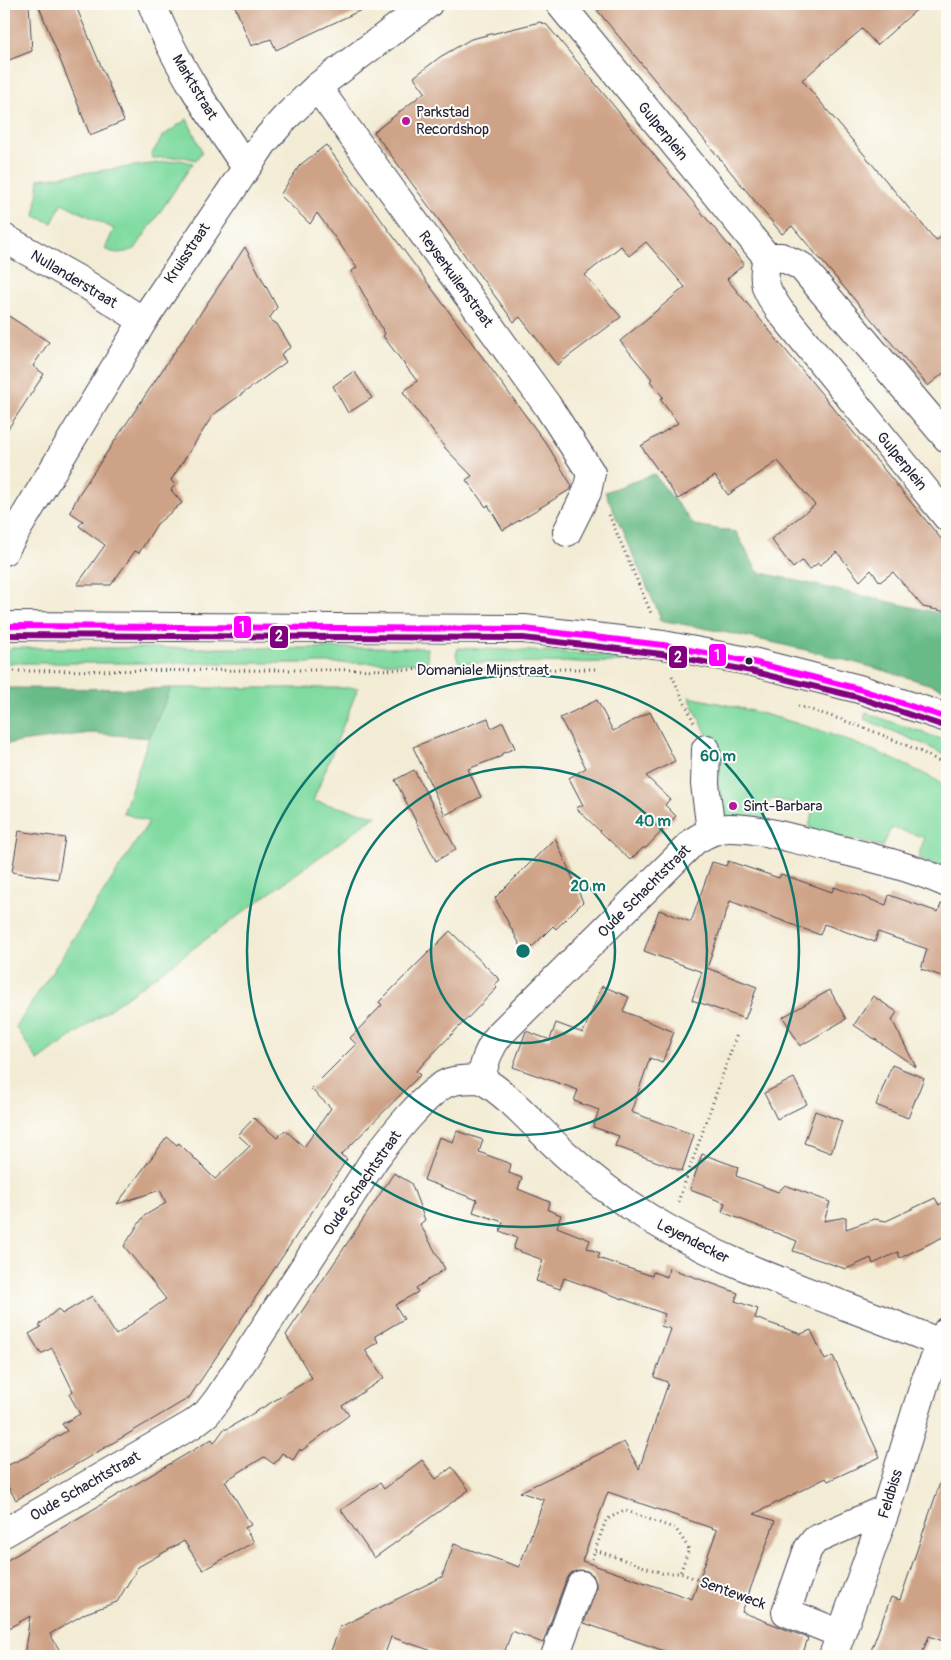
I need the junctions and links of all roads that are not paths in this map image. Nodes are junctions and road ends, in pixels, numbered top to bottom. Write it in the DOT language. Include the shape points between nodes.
graph roads {
  1 [pos="152,4"];
  2 [pos="428,4"];
  3 [pos="560,4"];
  4 [pos="317,87"];
  5 [pos="246,167"];
  6 [pos="4,238"];
  7 [pos="767,257"];
  8 [pos="143,320"];
  9 [pos="947,438"];
  10 [pos="947,517"];
  11 [pos="567,532"];
  12 [pos="4,551"];
  13 [pos="4,626"];
  14 [pos="947,718"];
  15 [pos="706,749"];
  16 [pos="711,831"];
  17 [pos="947,883"];
  18 [pos="481,1078"];
  19 [pos="945,1340"];
  20 [pos="886,1509"];
  21 [pos="4,1533"];
  22 [pos="581,1585"];
  23 [pos="837,1645"];
  24 [pos="555,1656"];
  1 -- 5 [label="street, Marktstraat" via="163,32"];
  2 -- 4 [label="street, Kruisstraat"];
  3 -- 7 [label="street, Gulperplein"];
  4 -- 5 [label="street, Kruisstraat" via="284,118"];
  4 -- 11 [label="street, Reyserkuilenstraat" via="548,405 592,473"];
  5 -- 8 [label="street, Kruisstraat"];
  6 -- 8 [label="street, Nullanderstraat"];
  7 -- 9 [label="street" via="781,257 801,266"];
  7 -- 10 [label="street, Gulperplein" via="764,280 767,292"];
  8 -- 12 [label="street, Kruisstraat"];
  13 -- 14 [label="street" via="524,629 663,645 753,662 849,686"];
  15 -- 16 [label="street" via="704,784"];
  16 -- 17 [label="street, Oude Schachtstraat" via="730,828 785,836 868,857"];
  16 -- 18 [label="street, Oude Schachtstraat" via="694,841 501,1033 491,1044"];
  18 -- 19 [label="street, Leyendecker" via="496,1088 565,1155 648,1218 761,1274"];
  18 -- 21 [label="street, Oude Schachtstraat" via="448,1082 435,1089 394,1134 207,1413"];
  19 -- 20 [label="street, Feldbiss" via="926,1379"];
  20 -- 23 [label="street, Feldbiss"];
  20 -- 23 [label="street, Senteweck" via="811,1543 786,1612"];
  22 -- 24 [label="street"];
}
